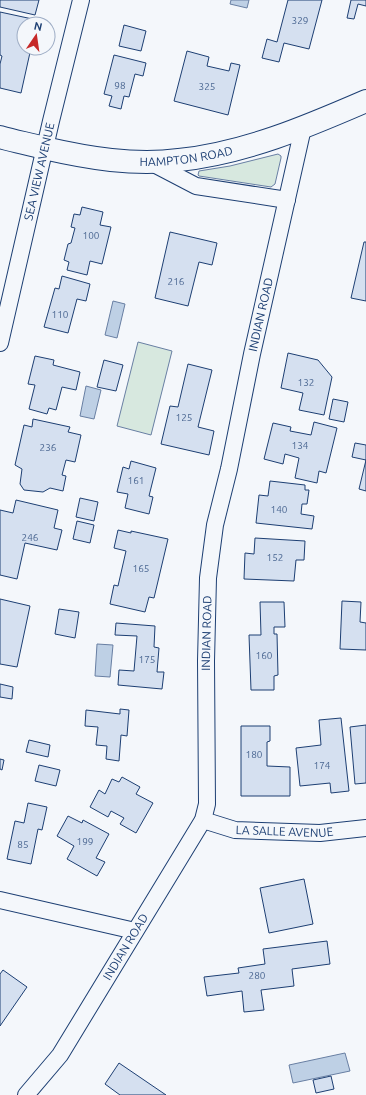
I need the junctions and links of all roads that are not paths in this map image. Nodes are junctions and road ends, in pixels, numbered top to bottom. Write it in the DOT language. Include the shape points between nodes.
graph roads {
  1 [pos="81,0"];
  2 [pos="366,101"];
  3 [pos="303,128"];
  4 [pos="0,137"];
  5 [pos="45,148"];
  6 [pos="150,162"];
  7 [pos="287,200"];
  8 [pos="0,343"];
  9 [pos="203,820"];
  10 [pos="366,828"];
  11 [pos="0,900"];
  12 [pos="135,931"];
  13 [pos="26,1095"];
  1 -- 5 [label="street, SEA VIEW AVENUE"];
  2 -- 3 [label="street, HAMPTON ROAD"];
  3 -- 6 [label="street, HAMPTON ROAD" via="255,144 202,157"];
  3 -- 7 [label="street, INDIAN ROAD"];
  4 -- 5 [label="street, HAMPTON ROAD"];
  5 -- 6 [label="street, HAMPTON ROAD" via="97,158"];
  5 -- 8 [label="street, SEA VIEW AVENUE"];
  6 -- 7 [label="street" via="196,186"];
  7 -- 9 [label="street, INDIAN ROAD" via="215,525 208,578 207,804"];
  9 -- 10 [label="street, LA SALLE AVENUE" via="235,830 320,833"];
  9 -- 12 [label="street, INDIAN ROAD"];
  11 -- 12 [label="street"];
  12 -- 13 [label="street, INDIAN ROAD" via="60,1055"];
}
